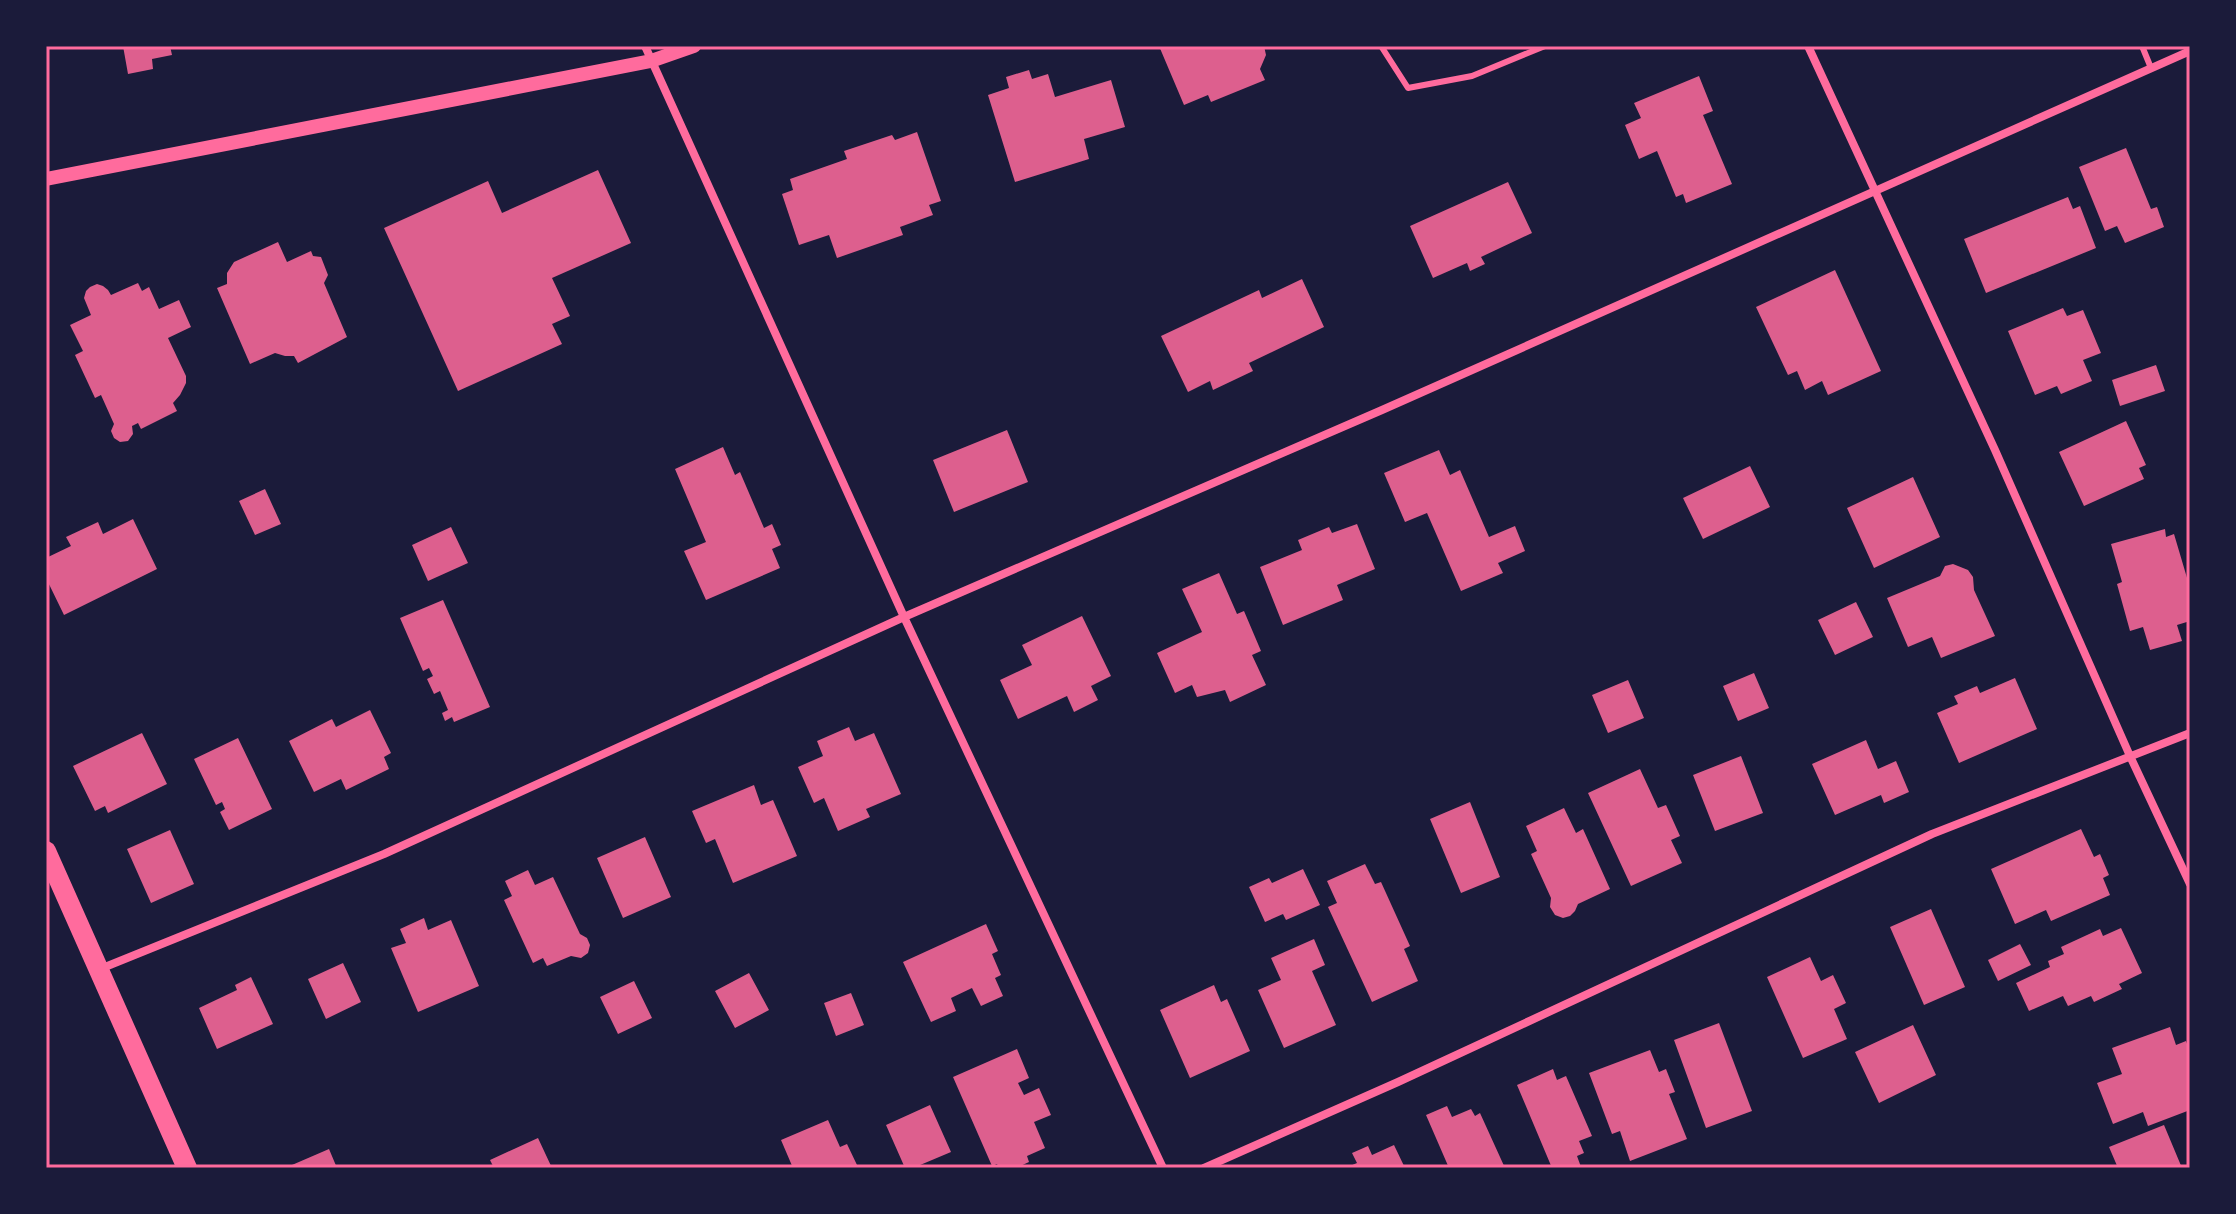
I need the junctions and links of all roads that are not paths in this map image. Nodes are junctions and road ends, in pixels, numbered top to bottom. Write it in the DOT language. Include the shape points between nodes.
graph roads {
  1 [pos="645,46"];
  2 [pos="694,46"];
  3 [pos="1381,46"];
  4 [pos="1545,46"];
  5 [pos="1808,46"];
  6 [pos="2142,46"];
  7 [pos="2190,51"];
  8 [pos="651,61"];
  9 [pos="2151,68"];
  10 [pos="46,179"];
  11 [pos="1874,192"];
  12 [pos="904,617"];
  13 [pos="2190,733"];
  14 [pos="2130,756"];
  15 [pos="46,851"];
  16 [pos="2190,884"];
  17 [pos="99,969"];
  18 [pos="187,1168"];
  19 [pos="1163,1168"];
  20 [pos="1204,1168"];
  1 -- 8 [label="street"];
  2 -- 8 [label="street"];
  3 -- 4 [label="lane" via="1408,88 1472,76"];
  5 -- 11 [label="street"];
  6 -- 9 [label="lane"];
  7 -- 9 [label="street"];
  8 -- 10 [label="street"];
  8 -- 12 [label="street"];
  9 -- 11 [label="street"];
  11 -- 12 [label="street"];
  11 -- 14 [label="street"];
  12 -- 17 [label="street" via="384,854"];
  12 -- 19 [label="street"];
  13 -- 14 [label="street"];
  14 -- 16 [label="street"];
  14 -- 20 [label="street" via="1932,834"];
  15 -- 17 [label="main road"];
  17 -- 18 [label="main road"];
}
